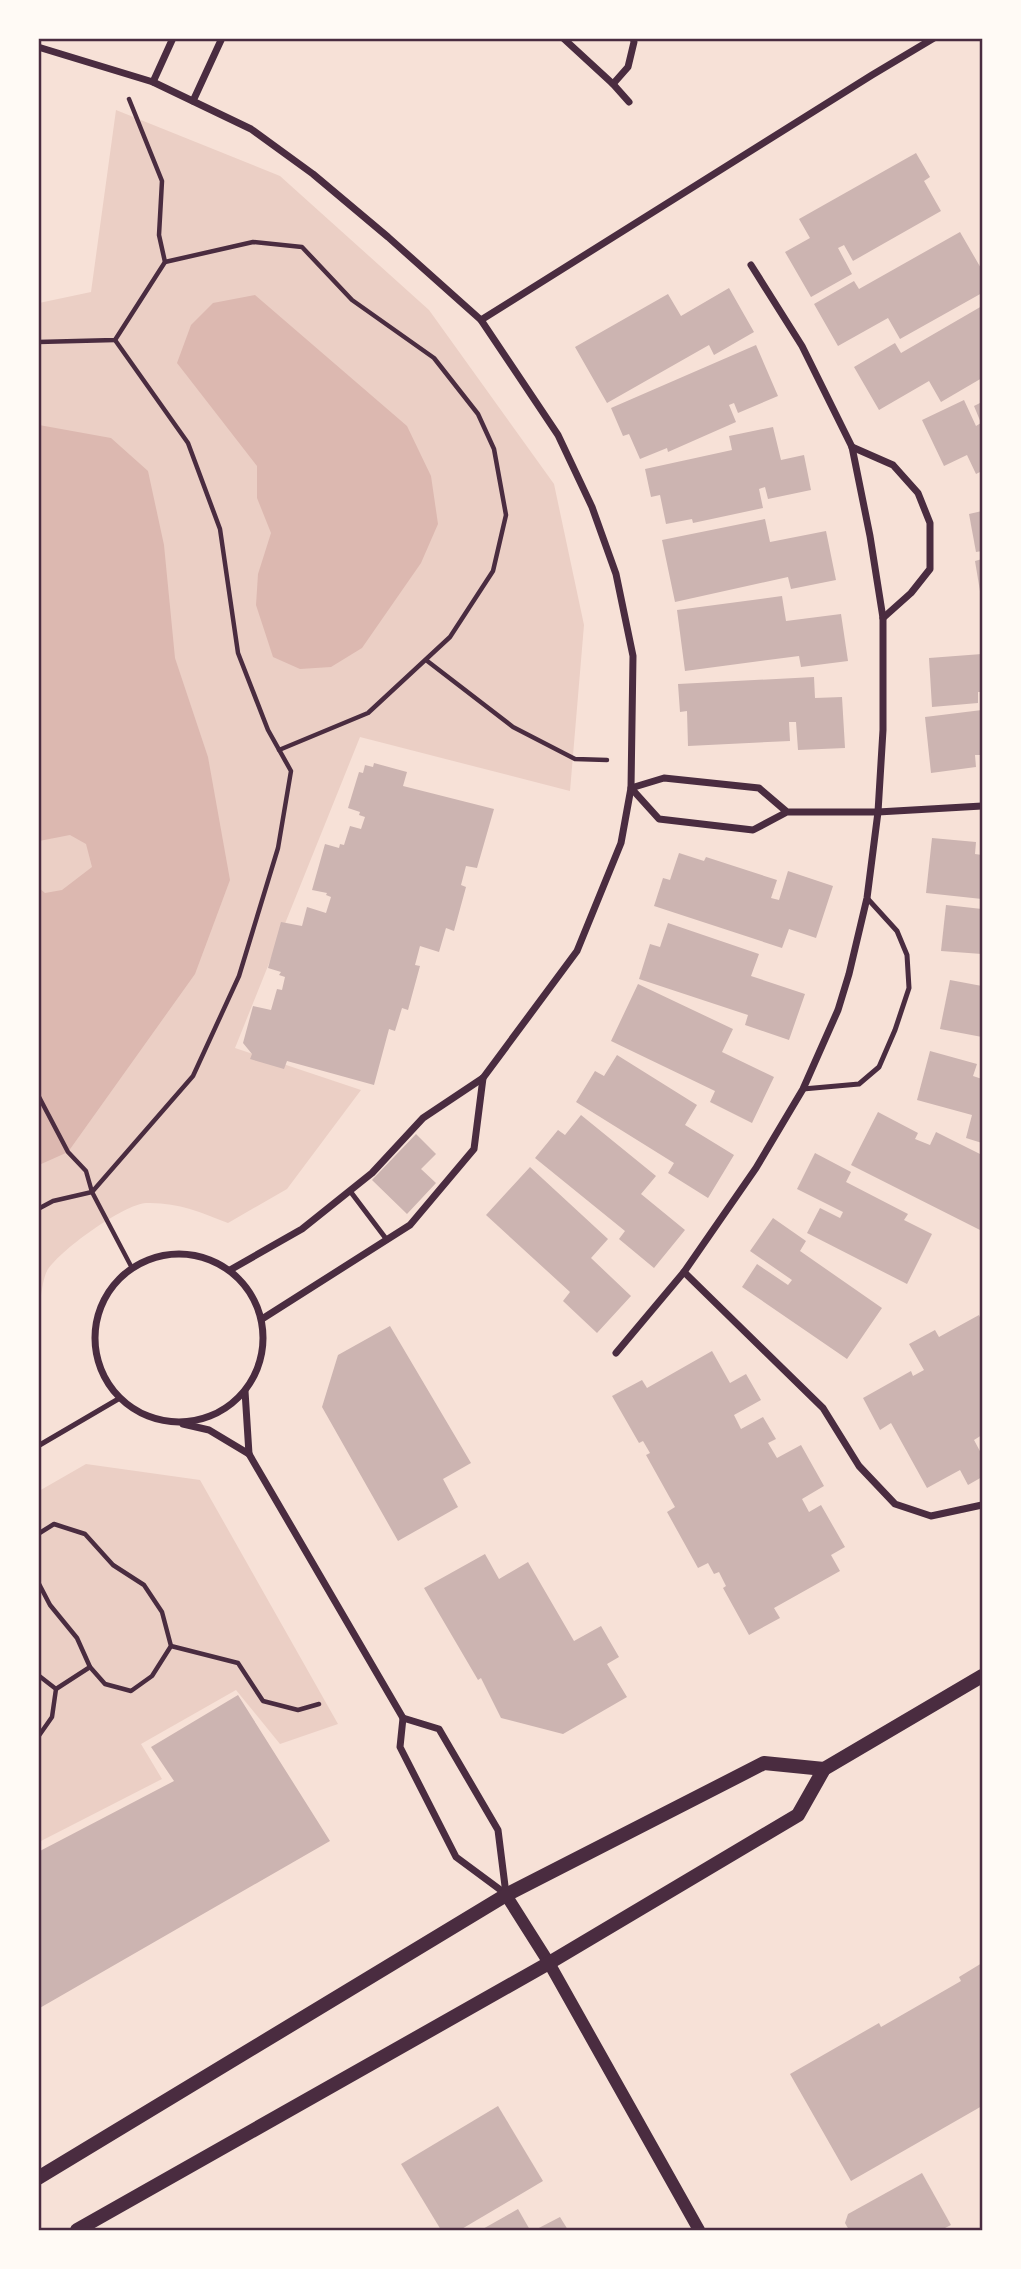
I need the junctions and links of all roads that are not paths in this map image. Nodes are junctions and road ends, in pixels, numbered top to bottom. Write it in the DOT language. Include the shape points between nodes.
graph roads {
  1 [pos="173,38"];
  2 [pos="222,38"];
  3 [pos="562,38"];
  4 [pos="633,38"];
  5 [pos="934,38"];
  6 [pos="38,47"];
  7 [pos="153,82"];
  8 [pos="613,84"];
  9 [pos="193,101"];
  10 [pos="629,102"];
  11 [pos="751,265"];
  12 [pos="481,320"];
  13 [pos="852,447"];
  14 [pos="883,618"];
  15 [pos="631,788"];
  16 [pos="982,806"];
  17 [pos="787,812"];
  18 [pos="878,812"];
  19 [pos="867,898"];
  20 [pos="483,1078"];
  21 [pos="803,1089"];
  22 [pos="351,1191"];
  23 [pos="387,1240"];
  24 [pos="230,1270"];
  25 [pos="684,1272"];
  26 [pos="262,1320"];
  27 [pos="616,1353"];
  28 [pos="245,1391"];
  29 [pos="120,1398"];
  30 [pos="176,1422"];
  31 [pos="38,1446"];
  32 [pos="249,1454"];
  33 [pos="982,1505"];
  34 [pos="982,1676"];
  35 [pos="403,1718"];
  36 [pos="824,1769"];
  37 [pos="506,1895"];
  38 [pos="549,1963"];
  39 [pos="38,2178"];
  40 [pos="77,2231"];
  41 [pos="699,2231"];
  1 -- 7 [label="street"];
  2 -- 9 [label="street"];
  3 -- 8 [label="street"];
  4 -- 8 [label="street" via="628,67"];
  5 -- 12 [label="street"];
  6 -- 7 [label="street"];
  7 -- 9 [label="street"];
  8 -- 10 [label="street"];
  9 -- 12 [label="street" via="251,129 313,174"];
  11 -- 13 [label="street" via="802,346"];
  12 -- 15 [label="street" via="558,435 592,507 616,574 633,656"];
  13 -- 14 [label="street"];
  13 -- 14 [label="street" via="893,465 918,492 930,523 930,569"];
  14 -- 18 [label="street"];
  15 -- 17 [label="street" via="664,778 760,788"];
  15 -- 17 [label="street" via="659,819 753,830"];
  15 -- 20 [label="street" via="621,843 577,951"];
  16 -- 18 [label="street"];
  17 -- 18 [label="street"];
  18 -- 19 [label="street"];
  19 -- 21 [label="street" via="838,1010"];
  19 -- 21 [label="lane" via="897,931 907,955 909,988 879,1067 859,1084"];
  20 -- 22 [label="street" via="423,1118"];
  20 -- 23 [label="street" via="474,1149 410,1225"];
  21 -- 25 [label="street" via="756,1168"];
  22 -- 23 [label="lane"];
  22 -- 24 [label="street" via="302,1229"];
  23 -- 26 [label="street"];
  24 -- 26 [label="street" via="251,1293"];
  24 -- 29 [label="street" via="202,1257 181,1254 151,1259 117,1281 96,1325 95,1345 107,1382"];
  25 -- 27 [label="street"];
  25 -- 33 [label="street" via="823,1408 859,1466 895,1504 931,1516"];
  26 -- 28 [label="street" via="262,1357"];
  28 -- 30 [label="street" via="216,1414"];
  28 -- 32 [label="street"];
  29 -- 30 [label="street" via="145,1415"];
  29 -- 31 [label="lane"];
  30 -- 32 [label="street" via="209,1430"];
  32 -- 35 [label="street"];
  34 -- 36 [label="main road"];
  35 -- 37 [label="street" via="400,1747 456,1857"];
  35 -- 37 [label="street" via="439,1729 492,1818 498,1830"];
  36 -- 37 [label="main road" via="764,1763"];
  36 -- 38 [label="main road" via="798,1815"];
  37 -- 38 [label="street"];
  37 -- 39 [label="main road"];
  38 -- 40 [label="main road"];
  38 -- 41 [label="street"];
}
